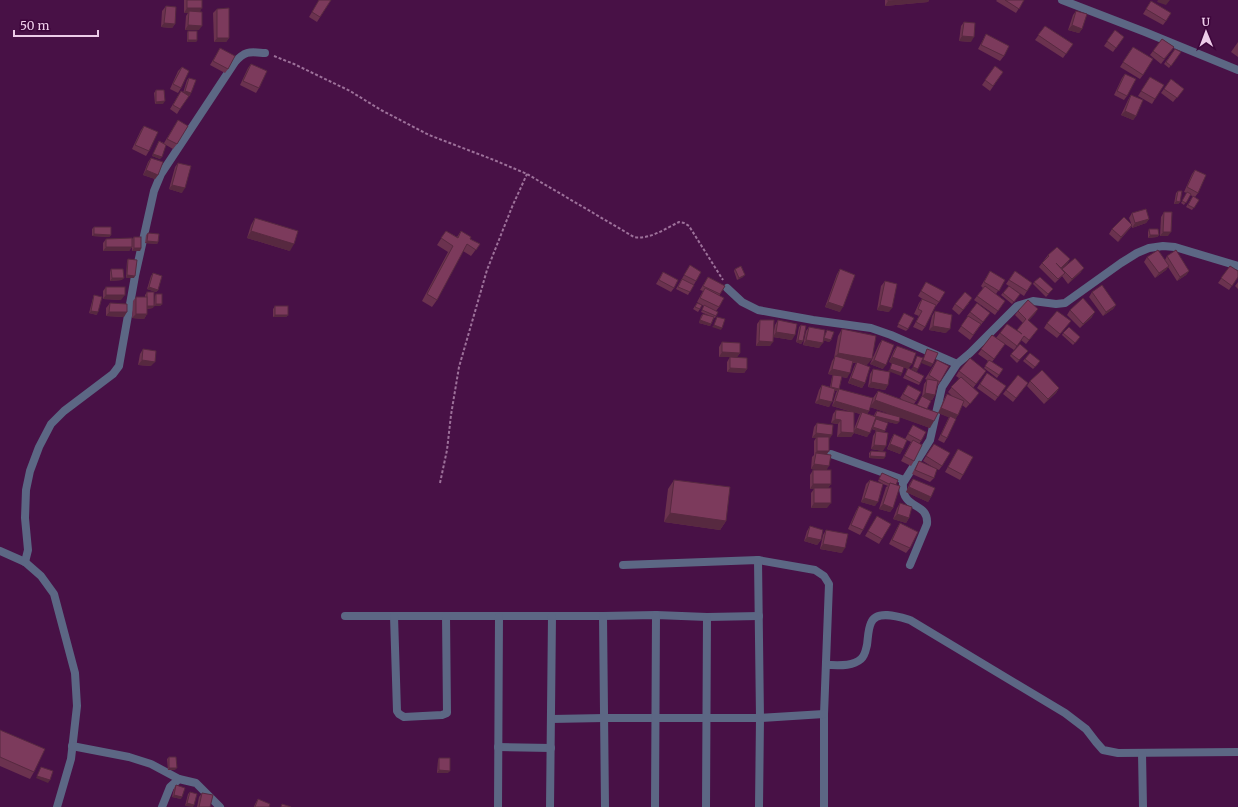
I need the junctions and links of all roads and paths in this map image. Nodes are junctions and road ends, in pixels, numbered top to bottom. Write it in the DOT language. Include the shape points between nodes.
graph roads {
  1 [pos="1062,0"];
  2 [pos="265,53"];
  3 [pos="1238,70"];
  4 [pos="527,174"];
  5 [pos="1238,266"];
  6 [pos="727,288"];
  7 [pos="957,364"];
  8 [pos="830,454"];
  9 [pos="904,480"];
  10 [pos="440,483"];
  11 [pos="0,551"];
  12 [pos="758,560"];
  13 [pos="25,562"];
  14 [pos="622,565"];
  15 [pos="910,565"];
  16 [pos="656,614"];
  17 [pos="345,616"];
  18 [pos="394,616"];
  19 [pos="446,616"];
  20 [pos="498,616"];
  21 [pos="552,616"];
  22 [pos="603,616"];
  23 [pos="759,616"];
  24 [pos="707,617"];
  25 [pos="826,665"];
  26 [pos="824,714"];
  27 [pos="604,718"];
  28 [pos="656,718"];
  29 [pos="707,718"];
  30 [pos="760,718"];
  31 [pos="551,720"];
  32 [pos="72,746"];
  33 [pos="498,747"];
  34 [pos="551,748"];
  35 [pos="1238,752"];
  36 [pos="1142,753"];
  37 [pos="179,779"];
  38 [pos="57,807"];
  39 [pos="162,807"];
  40 [pos="220,807"];
  41 [pos="498,807"];
  42 [pos="550,807"];
  43 [pos="605,807"];
  44 [pos="656,807"];
  45 [pos="706,807"];
  46 [pos="759,807"];
  47 [pos="824,807"];
  48 [pos="1143,807"];
  1 -- 3 [label="street"];
  2 -- 4 [label="path" via="350,91 429,136"];
  2 -- 13 [label="street" via="247,51 240,56 161,174 154,191 135,276 120,366 51,424 30,471 26,490 28,550"];
  4 -- 6 [label="path" via="634,237 649,237 679,222 684,223 689,226"];
  4 -- 10 [label="path" via="487,270 459,367 448,450"];
  5 -- 7 [label="street" via="1175,247 1149,248 1121,263 1065,302 1056,304 1033,301 1017,306"];
  6 -- 7 [label="street" via="742,302 758,310 820,322 871,328"];
  7 -- 9 [label="street" via="942,387 930,440"];
  8 -- 9 [label="street"];
  9 -- 15 [label="street" via="904,497 923,510 928,519"];
  11 -- 13 [label="street"];
  12 -- 14 [label="street"];
  12 -- 23 [label="street"];
  12 -- 25 [label="street" via="815,570 824,576 829,584"];
  13 -- 32 [label="street" via="41,576 54,594 68,643 75,673 76,706"];
  16 -- 22 [label="street"];
  16 -- 24 [label="street"];
  16 -- 28 [label="street"];
  17 -- 18 [label="street"];
  18 -- 19 [label="street"];
  18 -- 19 [label="street" via="397,711 404,717 447,713"];
  19 -- 20 [label="street"];
  20 -- 21 [label="street"];
  20 -- 33 [label="street"];
  21 -- 22 [label="street"];
  21 -- 31 [label="street"];
  22 -- 27 [label="street"];
  23 -- 24 [label="street"];
  23 -- 30 [label="street"];
  24 -- 29 [label="street"];
  25 -- 26 [label="street"];
  25 -- 36 [label="street" via="845,665 863,658 871,623 875,618 888,615 910,620 1065,713 1086,729 1103,750"];
  26 -- 30 [label="street"];
  26 -- 47 [label="street"];
  27 -- 28 [label="street"];
  27 -- 31 [label="street"];
  27 -- 43 [label="street"];
  28 -- 29 [label="street"];
  28 -- 44 [label="street"];
  29 -- 30 [label="street"];
  29 -- 45 [label="street"];
  30 -- 46 [label="street"];
  31 -- 34 [label="street"];
  32 -- 37 [label="street" via="129,757 151,764"];
  32 -- 38 [label="street" via="71,759"];
  33 -- 34 [label="street"];
  33 -- 41 [label="street"];
  34 -- 42 [label="street"];
  35 -- 36 [label="street"];
  36 -- 48 [label="street"];
  37 -- 39 [label="street" via="170,787"];
  37 -- 40 [label="street" via="196,784"];
}
